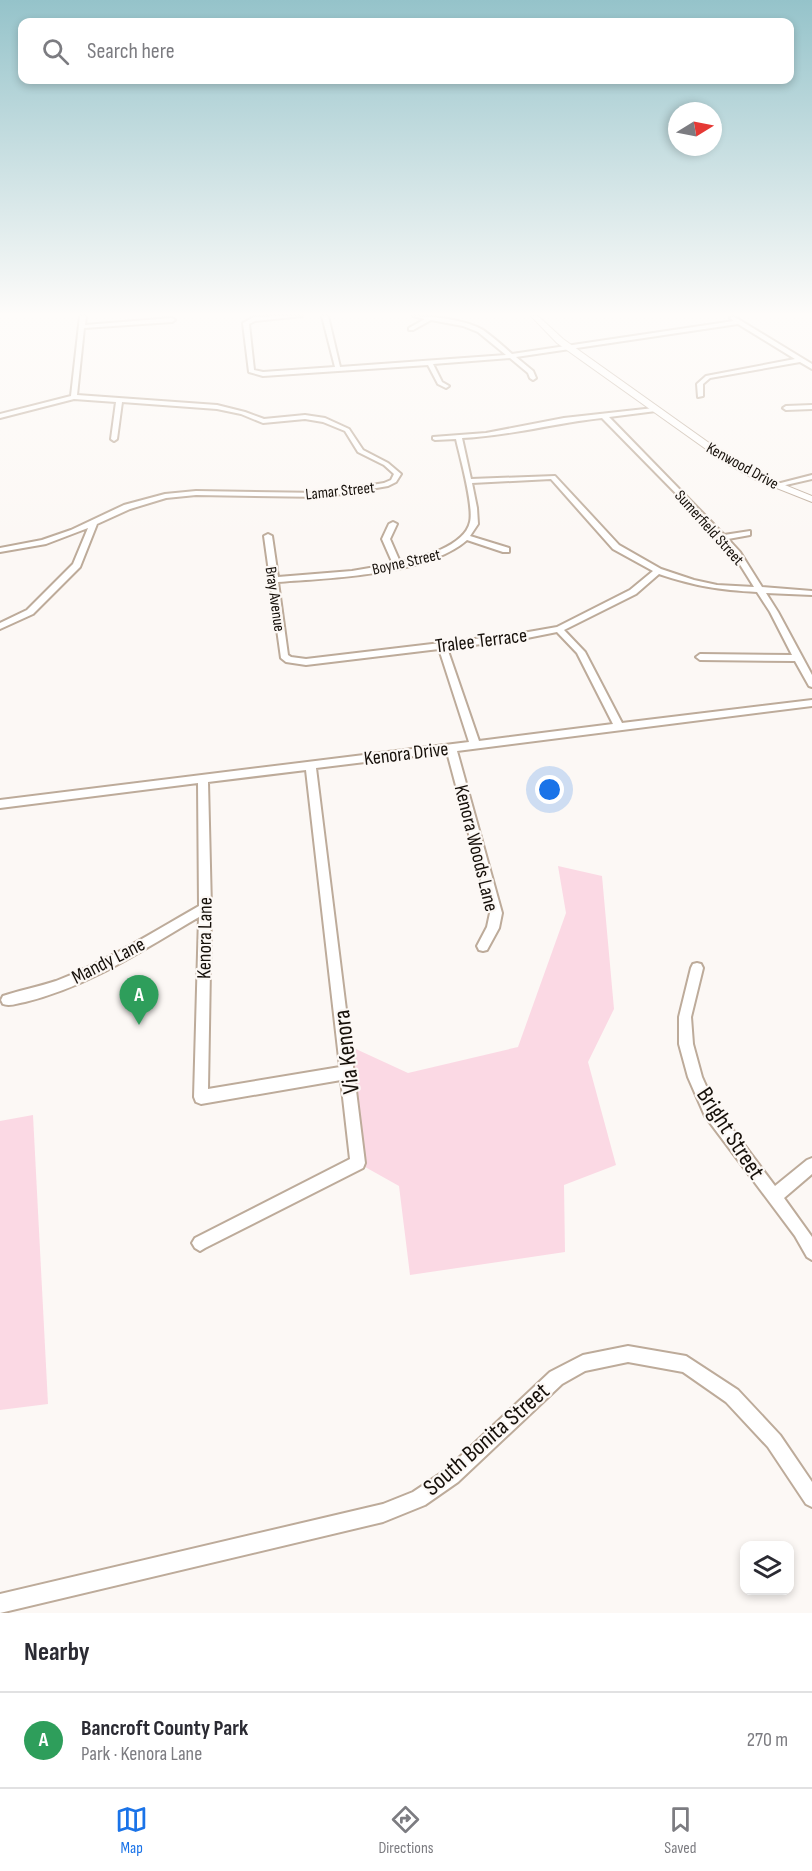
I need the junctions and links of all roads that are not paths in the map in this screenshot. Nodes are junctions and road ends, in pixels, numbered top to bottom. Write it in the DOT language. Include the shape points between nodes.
graph roads {
  1 [pos="75,391"];
  2 [pos="628,391"];
  3 [pos="700,391"];
  4 [pos="700,396"];
  5 [pos="74,397"];
  6 [pos="119,400"];
  7 [pos="812,407"];
  8 [pos="786,408"];
  9 [pos="654,410"];
  10 [pos="0,416"];
  11 [pos="605,417"];
  12 [pos="435,438"];
  13 [pos="459,438"];
  14 [pos="114,439"];
  15 [pos="812,477"];
  16 [pos="468,481"];
  17 [pos="777,485"];
  18 [pos="812,499"];
  19 [pos="94,523"];
  20 [pos="393,524"];
  21 [pos="747,533"];
  22 [pos="268,536"];
  23 [pos="466,537"];
  24 [pos="723,537"];
  25 [pos="0,550"];
  26 [pos="506,550"];
  27 [pos="397,565"];
  28 [pos="658,571"];
  29 [pos="273,580"];
  30 [pos="762,591"];
  31 [pos="812,593"];
  32 [pos="0,626"];
  33 [pos="559,629"];
  34 [pos="442,645"];
  35 [pos="700,657"];
  36 [pos="797,658"];
  37 [pos="289,660"];
  38 [pos="812,684"];
  39 [pos="812,702"];
  40 [pos="619,726"];
  41 [pos="475,744"];
  42 [pos="451,747"];
  43 [pos="311,765"];
  44 [pos="203,778"];
  45 [pos="0,804"];
  46 [pos="205,908"];
  47 [pos="483,946"];
  48 [pos="697,968"];
  49 [pos="7,1000"];
  50 [pos="348,1072"];
  51 [pos="812,1165"];
  52 [pos="774,1197"];
  53 [pos="200,1243"];
  54 [pos="812,1252"];
  55 [pos="812,1498"];
  56 [pos="0,1604"];
  1 -- 5 [label="street"];
  2 -- 9 [label="main road, Kenwood Drive"];
  3 -- 4 [label="street"];
  5 -- 6 [label="street, Lamar Street"];
  5 -- 10 [label="street, Lamar Street"];
  6 -- 14 [label="street"];
  6 -- 19 [label="street, Lamar Street" via="217,407 267,421 305,417 325,420 347,430 360,451 398,474 386,485 324,495 165,496 127,507"];
  7 -- 8 [label="street"];
  9 -- 11 [label="street"];
  9 -- 17 [label="main road, Kenwood Drive" via="730,462"];
  11 -- 13 [label="street"];
  11 -- 24 [label="street, Sumerfield Street"];
  12 -- 13 [label="street"];
  13 -- 16 [label="street, Boyne Street"];
  15 -- 17 [label="street"];
  16 -- 23 [label="street, Boyne Street" via="475,517"];
  16 -- 28 [label="street" via="553,477 616,547"];
  17 -- 18 [label="main road, Kenwood Drive"];
  19 -- 25 [label="street, Lamar Street" via="43,542"];
  19 -- 32 [label="street" via="77,565 30,612"];
  20 -- 27 [label="street" via="386,539"];
  21 -- 24 [label="street"];
  22 -- 29 [label="street, Bray Avenue"];
  23 -- 26 [label="street"];
  23 -- 27 [label="street, Boyne Street" via="441,554"];
  24 -- 30 [label="street, Sumerfield Street"];
  27 -- 29 [label="street, Boyne Street"];
  28 -- 30 [label="street" via="704,585"];
  28 -- 33 [label="street, Tralee Terrace" via="633,592"];
  29 -- 37 [label="street, Bray Avenue" via="284,656"];
  30 -- 31 [label="street"];
  30 -- 36 [label="street, Sumerfield Street"];
  33 -- 34 [label="street, Tralee Terrace" via="517,638"];
  33 -- 40 [label="street" via="581,652"];
  34 -- 37 [label="street, Tralee Terrace" via="306,662"];
  34 -- 41 [label="street"];
  35 -- 36 [label="street"];
  36 -- 38 [label="street, Sumerfield Street"];
  39 -- 40 [label="street, Kenora Drive"];
  40 -- 41 [label="street, Kenora Drive"];
  41 -- 42 [label="street, Kenora Drive"];
  42 -- 43 [label="street, Kenora Drive"];
  42 -- 47 [label="street, Kenora Woods Lane" via="496,913 494,928"];
  43 -- 44 [label="street, Kenora Drive"];
  43 -- 50 [label="street, Via Kenora"];
  44 -- 45 [label="street, Kenora Drive"];
  44 -- 46 [label="street, Kenora Lane"];
  46 -- 49 [label="street, Mandy Lane" via="79,978"];
  46 -- 50 [label="street, Kenora Lane" via="201,1097"];
  48 -- 52 [label="street, Bright Street" via="685,1017 686,1044 694,1077 710,1111"];
  50 -- 53 [label="street, Via Kenora" via="358,1163"];
  51 -- 52 [label="street"];
  52 -- 54 [label="street, Bright Street"];
  55 -- 56 [label="street, South Bonita Street" via="774,1441 732,1396 686,1364 628,1354 583,1363 556,1378 452,1476 419,1499 383,1513"];
}
